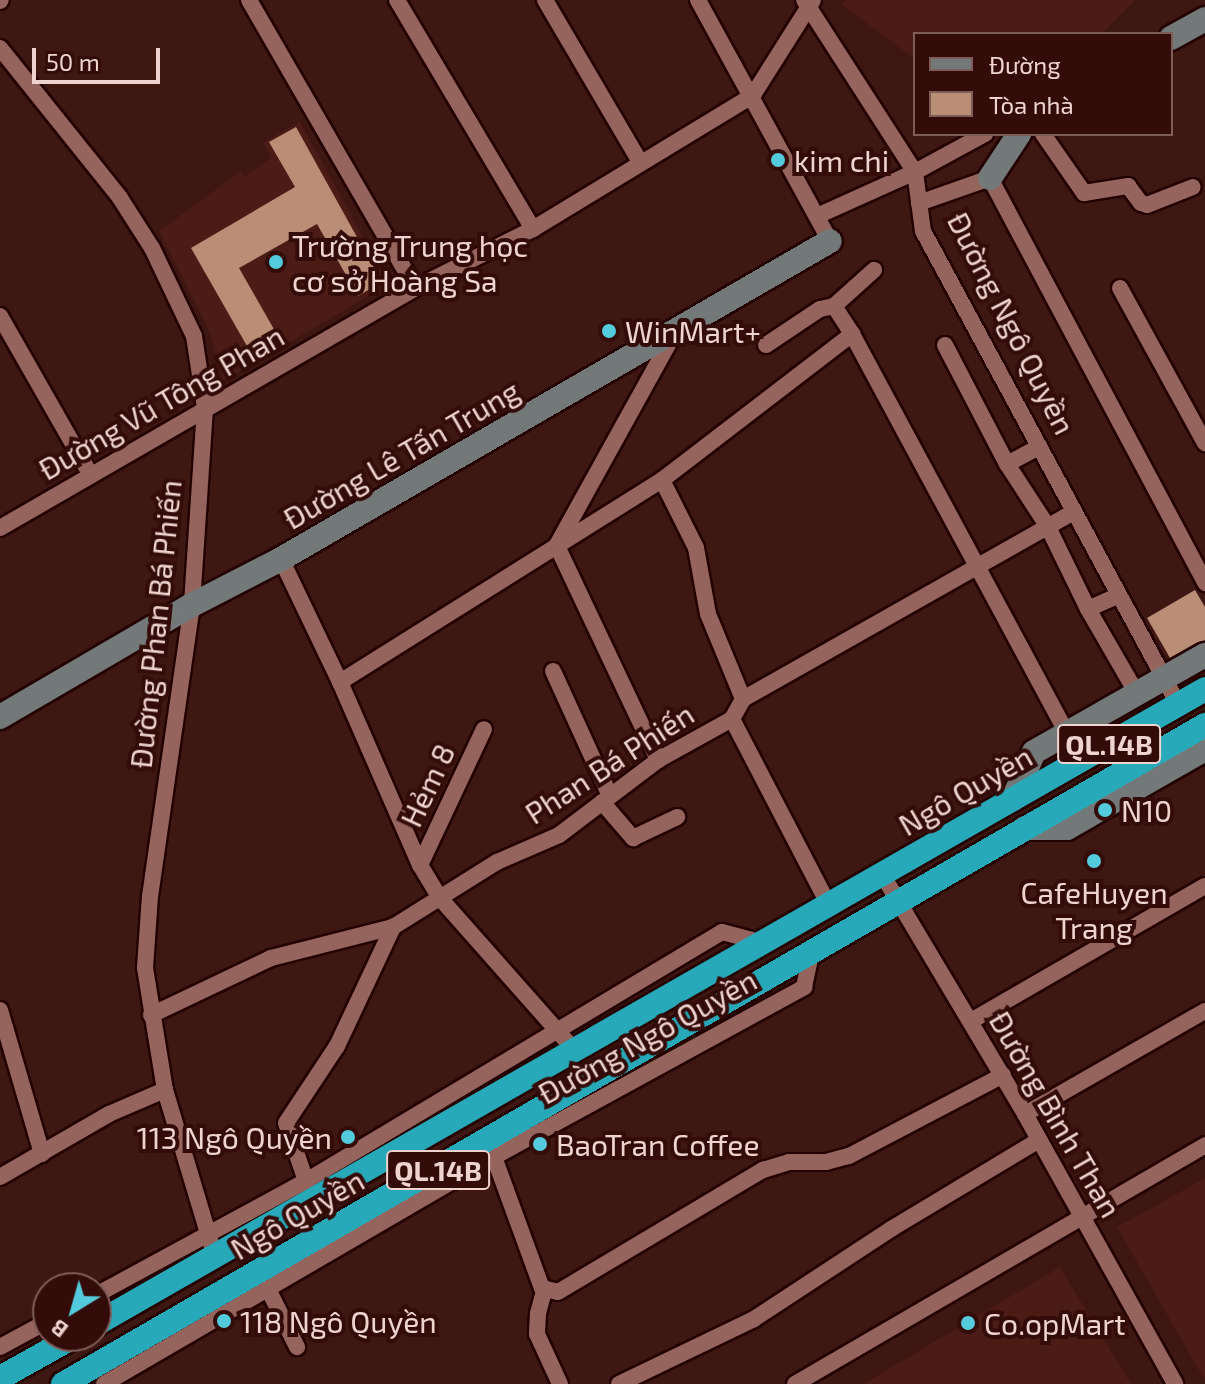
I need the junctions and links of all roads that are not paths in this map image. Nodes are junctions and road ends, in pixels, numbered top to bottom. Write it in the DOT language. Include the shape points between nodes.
graph roads {
  1 [pos="249,0"];
  2 [pos="397,0"];
  3 [pos="545,0"];
  4 [pos="698,0"];
  5 [pos="809,2"];
  6 [pos="1205,19"];
  7 [pos="1173,37"];
  8 [pos="0,48"];
  9 [pos="753,95"];
  10 [pos="981,136"];
  11 [pos="1018,136"];
  12 [pos="1044,136"];
  13 [pos="640,162"];
  14 [pos="915,172"];
  15 [pos="990,178"];
  16 [pos="1193,187"];
  17 [pos="919,203"];
  18 [pos="817,216"];
  19 [pos="533,229"];
  20 [pos="830,241"];
  21 [pos="874,270"];
  22 [pos="415,288"];
  23 [pos="1120,288"];
  24 [pos="834,306"];
  25 [pos="0,316"];
  26 [pos="674,334"];
  27 [pos="852,334"];
  28 [pos="766,345"];
  29 [pos="945,345"];
  30 [pos="205,408"];
  31 [pos="1205,443"];
  32 [pos="1039,447"];
  33 [pos="1007,464"];
  34 [pos="90,474"];
  35 [pos="662,480"];
  36 [pos="1074,512"];
  37 [pos="1048,527"];
  38 [pos="0,528"];
  39 [pos="557,546"];
  40 [pos="281,559"];
  41 [pos="977,569"];
  42 [pos="1205,583"];
  43 [pos="1119,595"];
  44 [pos="192,605"];
  45 [pos="1088,609"];
  46 [pos="1205,655"];
  47 [pos="553,671"];
  48 [pos="1165,678"];
  49 [pos="340,682"];
  50 [pos="1205,689"];
  51 [pos="1137,694"];
  52 [pos="743,699"];
  53 [pos="1178,704"];
  54 [pos="0,717"];
  55 [pos="732,719"];
  56 [pos="1205,725"];
  57 [pos="484,729"];
  58 [pos="1067,734"];
  59 [pos="1205,749"];
  60 [pos="658,760"];
  61 [pos="606,799"];
  62 [pos="1013,799"];
  63 [pos="677,817"];
  64 [pos="1025,828"];
  65 [pos="420,865"];
  66 [pos="882,874"];
  67 [pos="1205,886"];
  68 [pos="439,897"];
  69 [pos="899,902"];
  70 [pos="829,905"];
  71 [pos="393,927"];
  72 [pos="764,943"];
  73 [pos="811,953"];
  74 [pos="0,1010"];
  75 [pos="1205,1011"];
  76 [pos="151,1015"];
  77 [pos="971,1021"];
  78 [pos="557,1031"];
  79 [pos="576,1052"];
  80 [pos="1003,1075"];
  81 [pos="165,1090"];
  82 [pos="1025,1114"];
  83 [pos="1039,1140"];
  84 [pos="1205,1145"];
  85 [pos="42,1154"];
  86 [pos="494,1157"];
  87 [pos="0,1177"];
  88 [pos="306,1181"];
  89 [pos="1082,1215"];
  90 [pos="209,1233"];
  91 [pos="215,1257"];
  92 [pos="112,1286"];
  93 [pos="268,1289"];
  94 [pos="544,1291"];
  95 [pos="112,1315"];
  96 [pos="32,1330"];
  97 [pos="0,1347"];
  98 [pos="297,1347"];
  99 [pos="46,1352"];
  100 [pos="0,1378"];
  101 [pos="63,1384"];
  102 [pos="104,1384"];
  103 [pos="560,1384"];
  104 [pos="619,1384"];
  105 [pos="795,1384"];
  106 [pos="1175,1384"];
  1 -- 22 [label="street"];
  2 -- 19 [label="street"];
  3 -- 13 [label="street"];
  4 -- 9 [label="street"];
  5 -- 9 [label="street, Đường Vũ Tông Phan"];
  5 -- 14 [label="street, Đường Ngô Quyền"];
  6 -- 7 [label="street"];
  8 -- 30 [label="street, Đường Phan Bá Phiến" via="120,198 152,248 194,336"];
  9 -- 13 [label="street, Đường Vũ Tông Phan"];
  9 -- 18 [label="street"];
  10 -- 14 [label="street"];
  11 -- 15 [label="street"];
  12 -- 16 [label="street" via="1084,193 1128,186 1147,205"];
  13 -- 19 [label="street, Đường Vũ Tông Phan"];
  14 -- 17 [label="street, Đường Ngô Quyền"];
  14 -- 18 [label="street"];
  15 -- 17 [label="street"];
  15 -- 42 [label="street, Đường Ngô Quyền"];
  17 -- 32 [label="street, Đường Ngô Quyền" via="923,231"];
  18 -- 20 [label="street"];
  19 -- 22 [label="street, Đường Vũ Tông Phan"];
  20 -- 26 [label="street, Đường Lê Tấn Trung"];
  21 -- 24 [label="street"];
  22 -- 30 [label="street, Đường Vũ Tông Phan"];
  23 -- 31 [label="street"];
  24 -- 27 [label="street"];
  24 -- 28 [label="street" via="820,309"];
  25 -- 34 [label="street"];
  26 -- 39 [label="street"];
  26 -- 40 [label="street, Đường Lê Tấn Trung"];
  27 -- 35 [label="street"];
  27 -- 41 [label="street"];
  29 -- 33 [label="street"];
  30 -- 34 [label="street, Đường Vũ Tông Phan"];
  30 -- 44 [label="street, Đường Phan Bá Phiến"];
  32 -- 33 [label="street"];
  32 -- 36 [label="street, Đường Ngô Quyền"];
  33 -- 37 [label="street"];
  34 -- 38 [label="street, Đường Vũ Tông Phan"];
  35 -- 39 [label="street"];
  35 -- 52 [label="street" via="696,548 708,614"];
  36 -- 37 [label="street"];
  36 -- 43 [label="street, Đường Ngô Quyền"];
  37 -- 41 [label="street"];
  37 -- 45 [label="street"];
  39 -- 49 [label="street"];
  39 -- 60 [label="street"];
  40 -- 44 [label="street, Đường Lê Tấn Trung"];
  40 -- 49 [label="street, Đường Ngô Quyền"];
  41 -- 52 [label="street"];
  41 -- 58 [label="street"];
  43 -- 45 [label="street"];
  43 -- 48 [label="street, Đường Ngô Quyền"];
  44 -- 54 [label="street, Đường Lê Tấn Trung"];
  44 -- 76 [label="street, Đường Phan Bá Phiến" via="150,896 145,968"];
  45 -- 51 [label="street"];
  46 -- 48 [label="street"];
  47 -- 61 [label="street"];
  48 -- 51 [label="street"];
  48 -- 53 [label="street, Đường Ngô Quyền"];
  49 -- 65 [label="street, Đường Ngô Quyền"];
  50 -- 53 [label="highway, Ngô Quyền / QL.14B"];
  51 -- 58 [label="street"];
  52 -- 55 [label="street, Phan Bá Phiến"];
  53 -- 62 [label="highway, Ngô Quyền / QL.14B"];
  55 -- 60 [label="street, Phan Bá Phiến"];
  55 -- 70 [label="street"];
  56 -- 64 [label="highway, QL.14B"];
  57 -- 65 [label="street, Hẻm 8"];
  58 -- 62 [label="street" via="1034,752"];
  59 -- 64 [label="street" via="1067,828"];
  60 -- 61 [label="street, Phan Bá Phiến"];
  61 -- 63 [label="street" via="633,838"];
  61 -- 68 [label="street, Phan Bá Phiến" via="559,835 497,862"];
  62 -- 66 [label="highway, Ngô Quyền / QL.14B"];
  64 -- 69 [label="highway, QL.14B"];
  65 -- 68 [label="street, Đường Ngô Quyền"];
  66 -- 69 [label="street, Đường Bình Than"];
  66 -- 70 [label="highway, Đường Ngô Quyền / QL.14B"];
  67 -- 77 [label="street"];
  68 -- 71 [label="street, Phan Bá Phiến"];
  68 -- 78 [label="street, Đường Ngô Quyền"];
  69 -- 73 [label="highway, QL.14B"];
  69 -- 77 [label="street, Đường Bình Than"];
  70 -- 72 [label="highway, Đường Ngô Quyền / QL.14B"];
  71 -- 76 [label="street, Phan Bá Phiến" via="271,958"];
  71 -- 88 [label="street" via="337,1046 286,1123"];
  72 -- 78 [label="street, Đường Ngô Quyền" via="722,932"];
  72 -- 79 [label="highway, Ngô Quyền / QL.14B"];
  73 -- 86 [label="street, Đường Ngô Quyền" via="804,987"];
  73 -- 101 [label="highway, Ngô Quyền / QL.14B"];
  74 -- 85 [label="street"];
  75 -- 82 [label="street"];
  76 -- 81 [label="street, Đường Phan Bá Phiến"];
  77 -- 80 [label="street, Đường Bình Than"];
  78 -- 79 [label="street, Đường Ngô Quyền"];
  78 -- 88 [label="street, Đường Ngô Quyền"];
  79 -- 91 [label="highway, Ngô Quyền / QL.14B"];
  80 -- 82 [label="street, Đường Bình Than"];
  80 -- 94 [label="street" via="849,1156 763,1170 558,1292"];
  81 -- 85 [label="street" via="109,1114"];
  81 -- 90 [label="street, Đường Phan Bá Phiến"];
  82 -- 83 [label="street, Đường Bình Than"];
  83 -- 89 [label="street, Đường Bình Than"];
  83 -- 104 [label="street" via="754,1319"];
  84 -- 89 [label="street"];
  85 -- 87 [label="street"];
  86 -- 93 [label="street, Đường Ngô Quyền"];
  86 -- 94 [label="street"];
  88 -- 90 [label="street, Đường Ngô Quyền"];
  89 -- 105 [label="street"];
  89 -- 106 [label="street, Đường Bình Than"];
  90 -- 91 [label="street, Đường Phan Bá Phiến"];
  90 -- 92 [label="street, Đường Ngô Quyền"];
  91 -- 95 [label="highway, Ngô Quyền / QL.14B"];
  93 -- 98 [label="street"];
  93 -- 102 [label="street, Đường Ngô Quyền"];
  94 -- 103 [label="street" via="537,1334"];
  96 -- 97 [label="street"];
  99 -- 100 [label="highway"];
}
